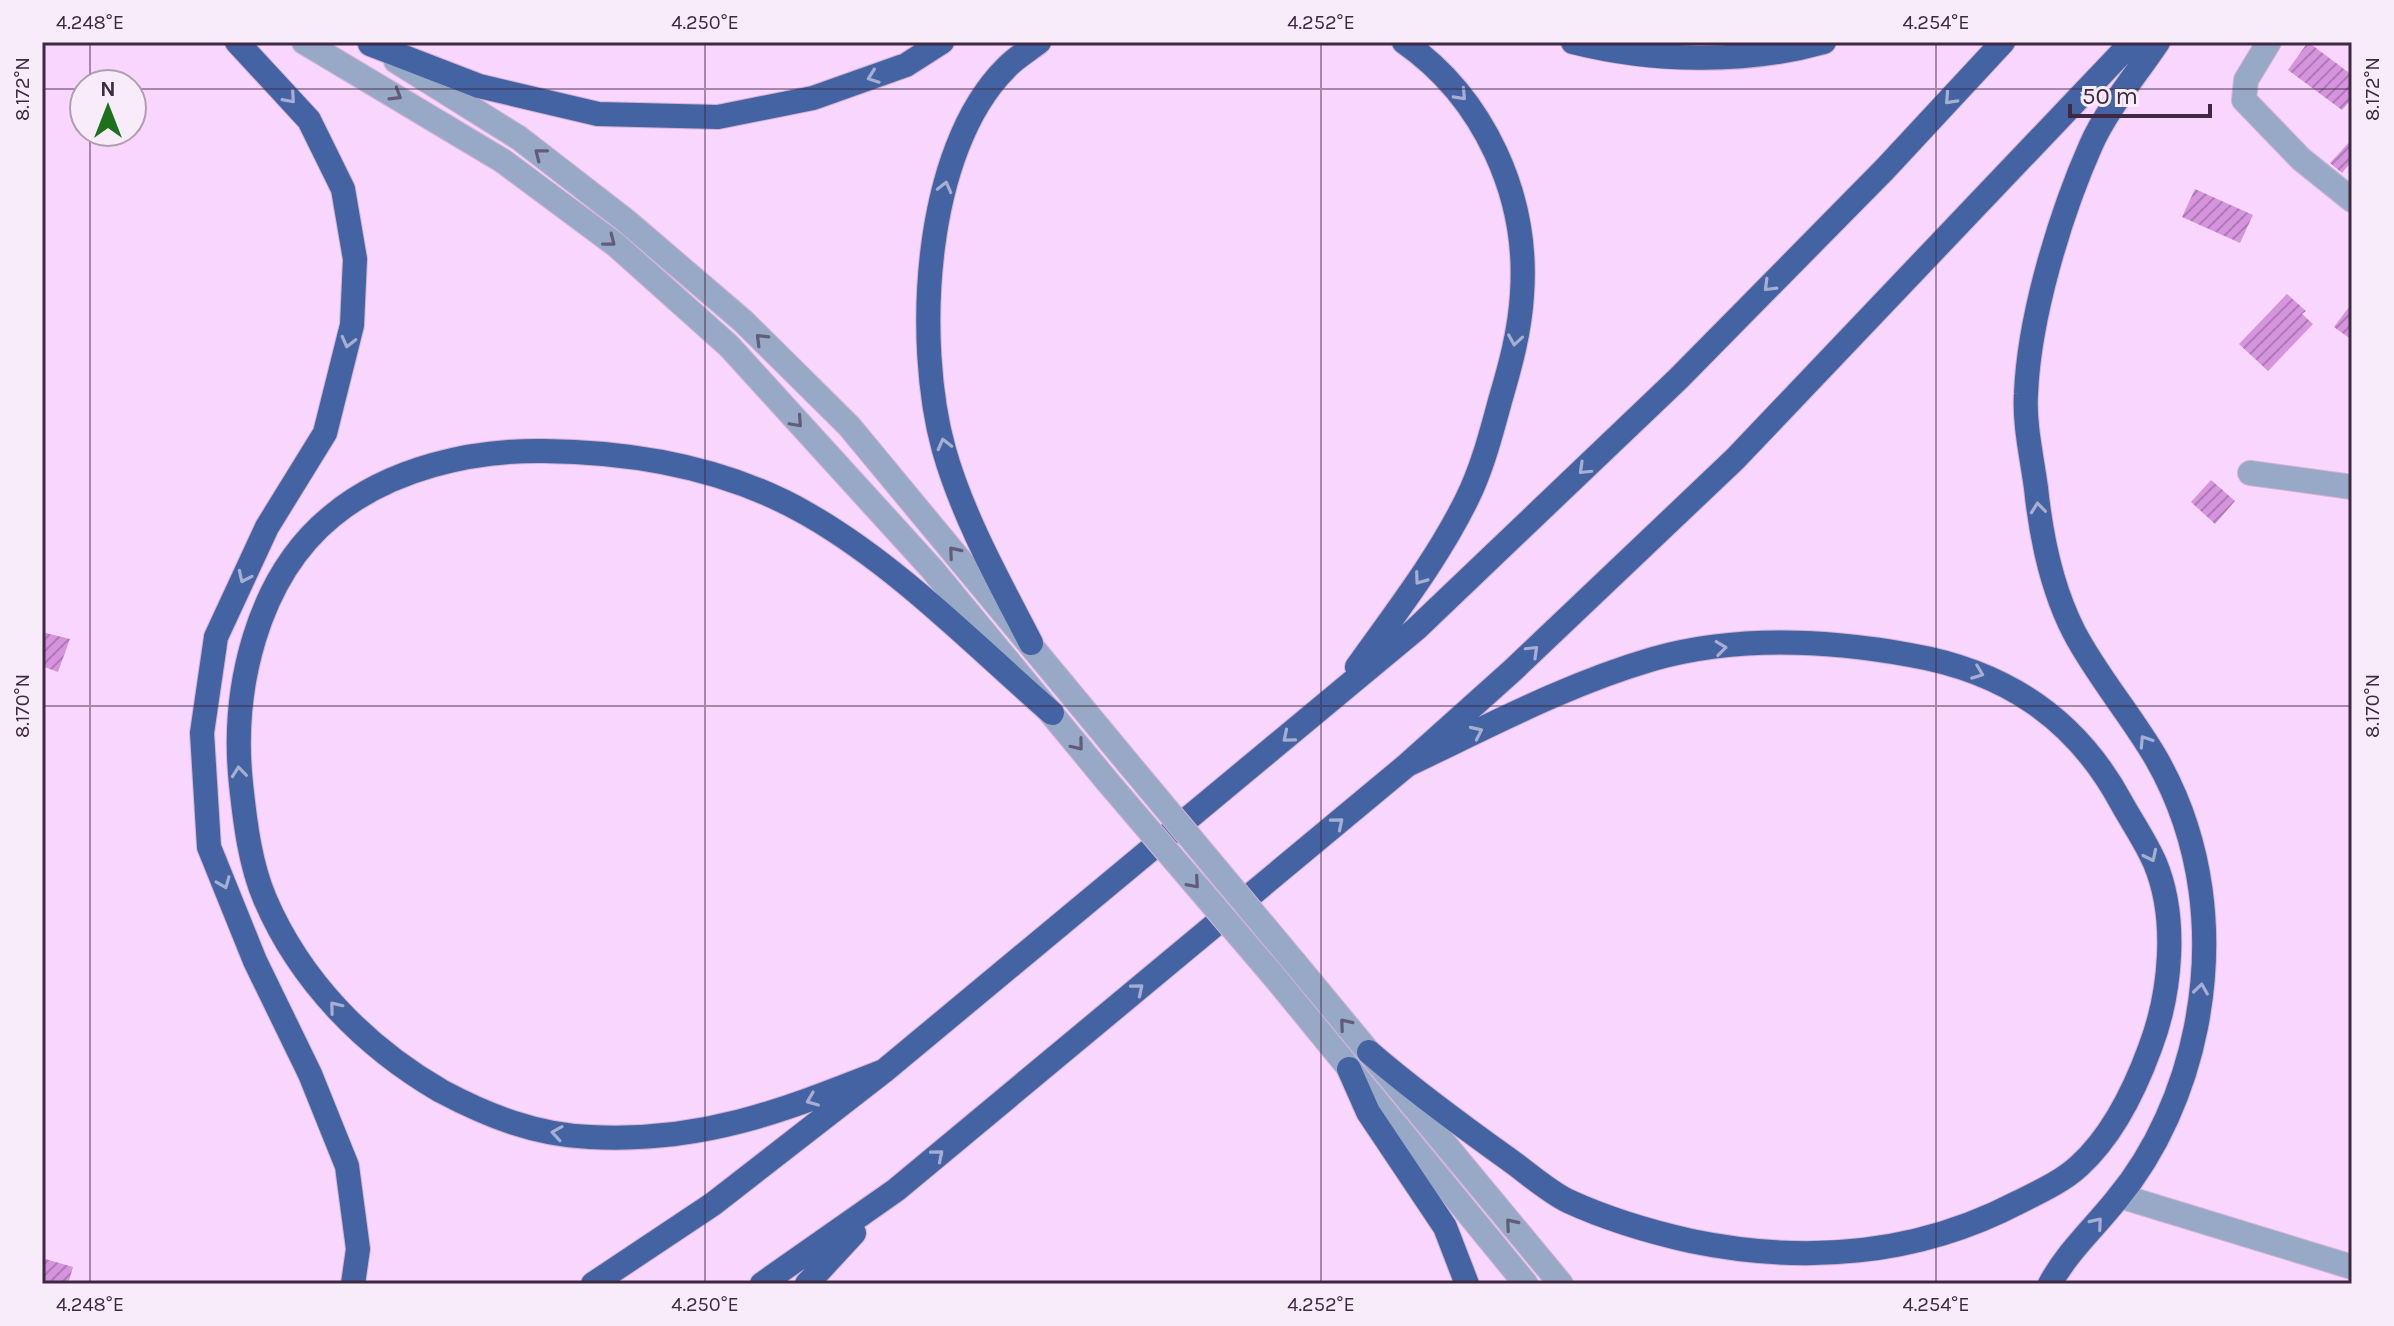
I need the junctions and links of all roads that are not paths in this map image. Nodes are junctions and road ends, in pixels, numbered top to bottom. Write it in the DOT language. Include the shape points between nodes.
graph roads {
  1 [pos="237,42"];
  2 [pos="304,42"];
  3 [pos="942,42"];
  4 [pos="1039,42"];
  5 [pos="1404,42"];
  6 [pos="1573,42"];
  7 [pos="1824,42"];
  8 [pos="2003,42"];
  9 [pos="2132,42"];
  10 [pos="2158,42"];
  11 [pos="2269,42"];
  12 [pos="368,43"];
  13 [pos="2352,200"];
  14 [pos="2250,473"];
  15 [pos="2352,487"];
  16 [pos="1031,643"];
  17 [pos="1334,699"];
  18 [pos="1052,713"];
  19 [pos="1407,765"];
  20 [pos="1369,1052"];
  21 [pos="1349,1069"];
  22 [pos="884,1071"];
  23 [pos="896,1190"];
  24 [pos="2120,1196"];
  25 [pos="2352,1267"];
  26 [pos="353,1284"];
  27 [pos="593,1284"];
  28 [pos="762,1284"];
  29 [pos="807,1284"];
  30 [pos="1467,1284"];
  31 [pos="1526,1284"];
  32 [pos="1561,1284"];
  33 [pos="2050,1284"];
  1 -- 26 [label="highway, one-way" via="309,120 343,189 355,259 352,325 325,433 267,527 216,637 202,733 209,847 347,1166 358,1249"];
  2 -- 18 [label="street, one-way" via="503,161 616,245 729,346 932,569"];
  3 -- 12 [label="highway, one-way" via="906,65 813,98 718,117 598,114 479,86"];
  16 -- 4 [label="highway, one-way" via="980,543 944,450 929,371 928,303 937,219 948,174 974,111 1005,68"];
  5 -- 17 [label="highway, one-way" via="1471,106 1507,173 1523,293 1513,356 1468,497 1435,557"];
  6 -- 7 [label="highway" via="1677,56 1746,55"];
  8 -- 17 [label="highway, one-way" via="1678,379 1416,629"];
  19 -- 9 [label="highway, one-way" via="1735,459"];
  24 -- 10 [label="highway, one-way" via="2168,1116 2183,1076 2196,1027 2205,917 2196,857 2178,803 2156,758 2073,631 2046,551 2025,396 2049,268 2092,142"];
  11 -- 13 [label="street" via="2246,80 2244,100 2301,159"];
  16 -- 12 [label="street, one-way" via="849,426 743,321 519,138"];
  14 -- 15 [label="street"];
  20 -- 16 [label="street, one-way, bridge"];
  17 -- 22 [label="highway, one-way"];
  18 -- 21 [label="street, one-way, bridge"];
  22 -- 18 [label="highway, one-way" via="773,1115 694,1133 589,1137 529,1128 481,1112 411,1073 349,1024 302,967 264,897 245,825 238,755 241,694 257,626 290,560 332,515 378,488 443,461 516,451 587,451 662,461 740,483 807,514 915,591"];
  19 -- 20 [label="highway, one-way" via="1564,691 1656,658 1781,642 1949,662 2009,685 2100,763 2156,865 2168,922 2167,977 2158,1028 2137,1082 2078,1166 1997,1213 1908,1245 1861,1251 1807,1256 1691,1241 1565,1200 1415,1092"];
  23 -- 19 [label="highway, one-way"];
  32 -- 20 [label="street, one-way"];
  21 -- 30 [label="highway" via="1368,1112 1445,1227"];
  21 -- 31 [label="street"];
  22 -- 27 [label="highway" via="713,1204"];
  23 -- 28 [label="highway"];
  23 -- 29 [label="highway"];
  24 -- 25 [label="street"];
  33 -- 24 [label="highway, one-way"];
}
